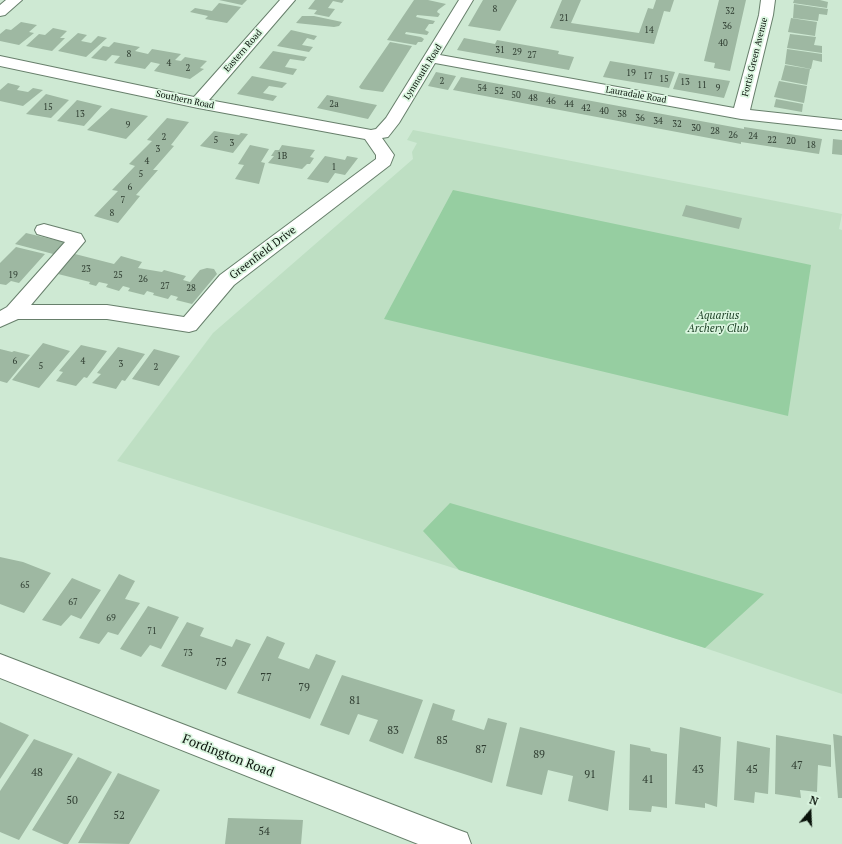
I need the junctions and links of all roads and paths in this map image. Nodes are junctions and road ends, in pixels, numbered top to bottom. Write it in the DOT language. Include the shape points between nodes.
graph roads {
  1 [pos="15,0"];
  2 [pos="288,0"];
  3 [pos="466,0"];
  4 [pos="768,0"];
  5 [pos="0,12"];
  6 [pos="432,58"];
  7 [pos="0,61"];
  8 [pos="198,103"];
  9 [pos="741,114"];
  10 [pos="842,125"];
  11 [pos="371,135"];
  12 [pos="44,230"];
  13 [pos="7,316"];
  14 [pos="0,666"];
  15 [pos="456,844"];
  1 -- 5 [label="street"];
  2 -- 8 [label="street, Eastern Road"];
  3 -- 6 [label="street, Lynmouth Road"];
  4 -- 9 [label="street, Fortis Green Avenue"];
  6 -- 9 [label="street, Lauradale Road"];
  6 -- 11 [label="street, Lynmouth Road" via="387,129"];
  7 -- 8 [label="street, Southern Road"];
  8 -- 11 [label="street, Southern Road"];
  9 -- 10 [label="street, Lauradale Road"];
  11 -- 13 [label="street, Greenfield Drive" via="385,155 384,161 227,280 190,325 107,312"];
  12 -- 13 [label="street, Greenfield Drive" via="74,238 76,241"];
  14 -- 15 [label="street, Fordington Road"];
}
